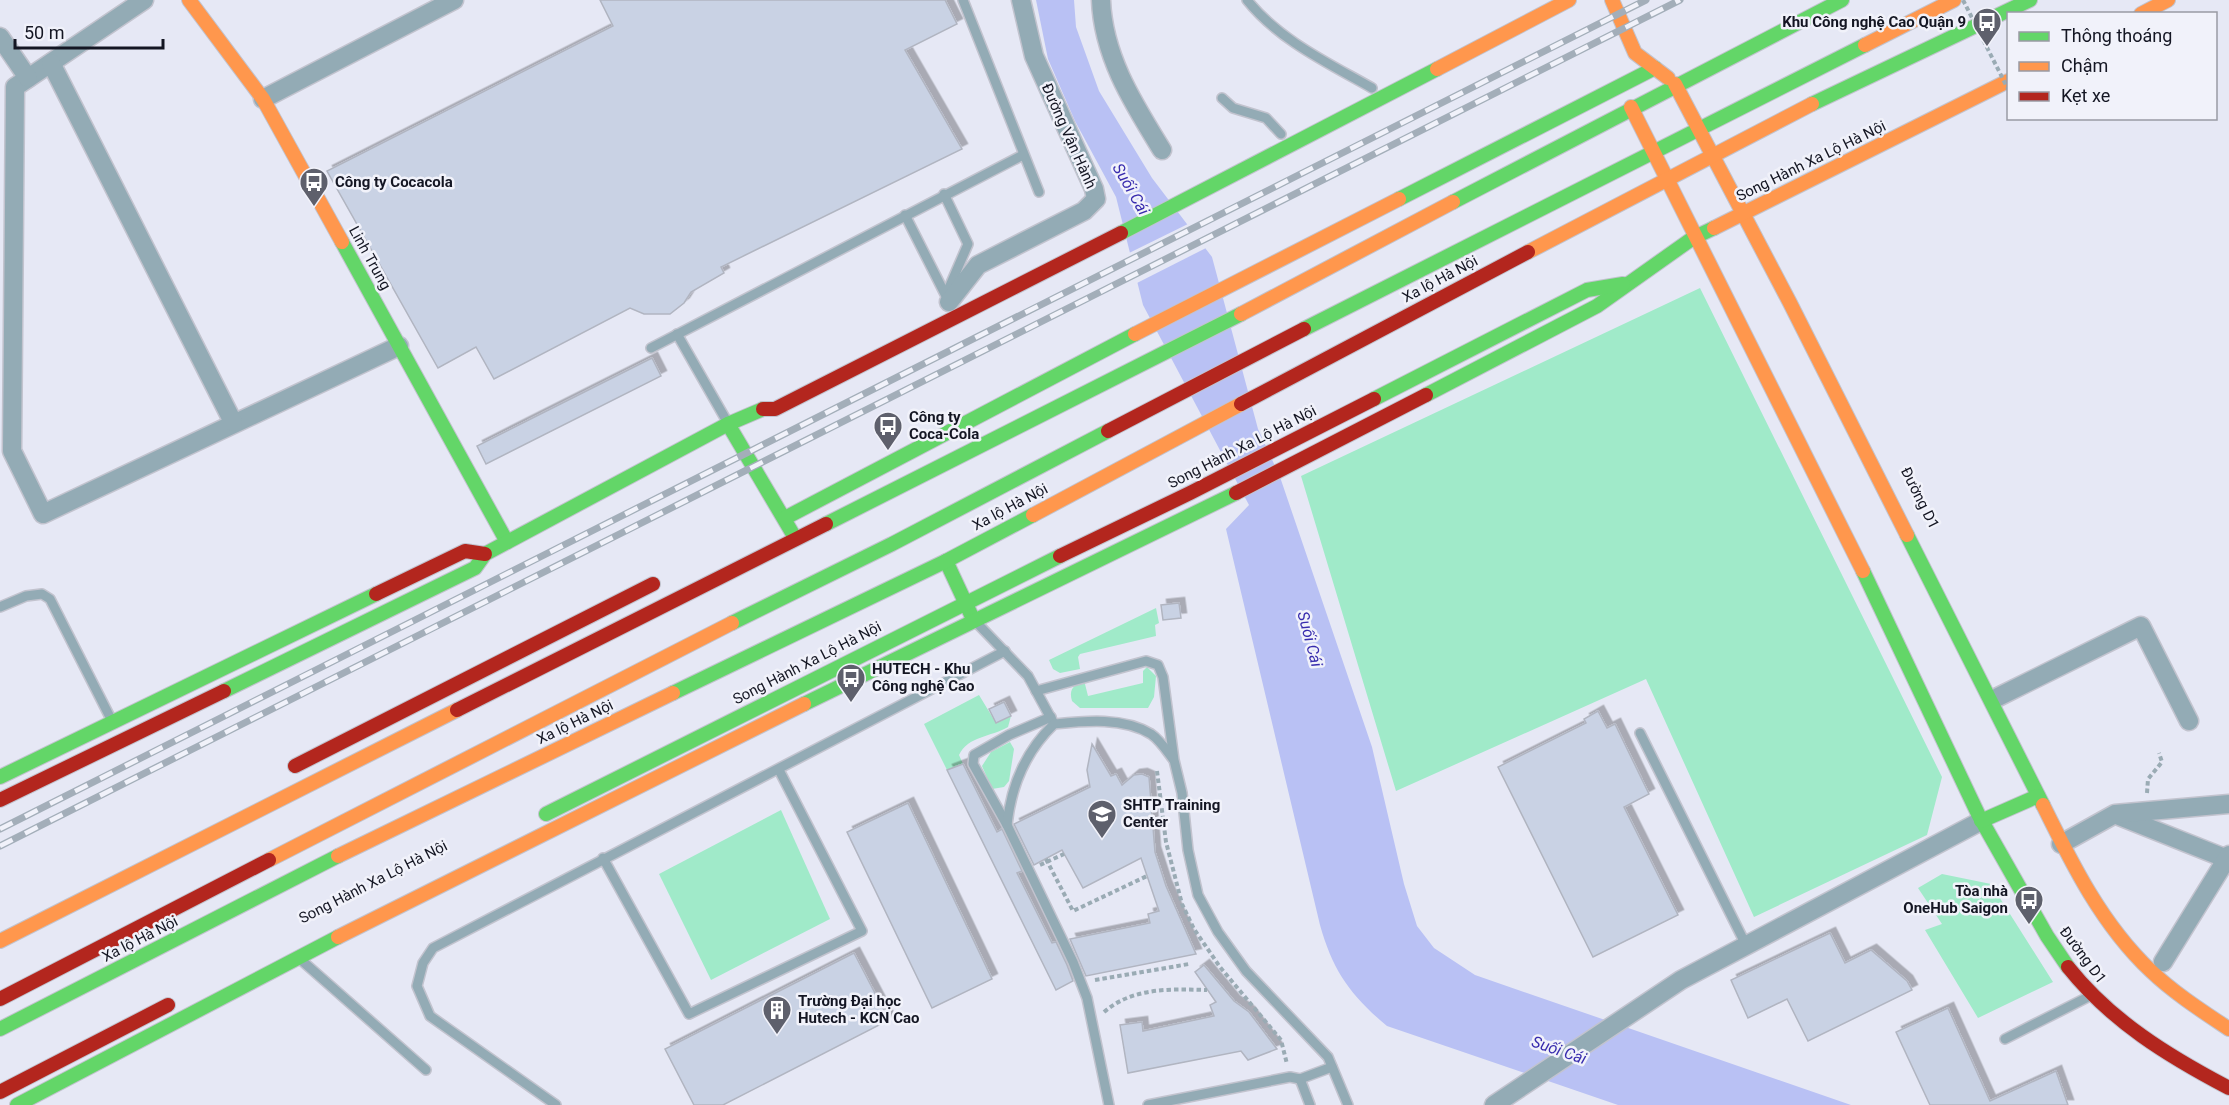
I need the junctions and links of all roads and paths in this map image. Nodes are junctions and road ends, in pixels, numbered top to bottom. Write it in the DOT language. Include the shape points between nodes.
graph roads {
  1 [pos="144,0"];
  2 [pos="189,0"];
  3 [pos="454,0"];
  4 [pos="963,0"];
  5 [pos="1021,0"];
  6 [pos="1101,0"];
  7 [pos="1247,0"];
  8 [pos="1544,0"];
  9 [pos="1569,0"];
  10 [pos="1612,0"];
  11 [pos="1842,0"];
  12 [pos="1954,0"];
  13 [pos="1963,0"];
  14 [pos="2030,0"];
  15 [pos="2168,0"];
  16 [pos="2145,12"];
  17 [pos="0,38"];
  18 [pos="1635,53"];
  19 [pos="51,63"];
  20 [pos="1655,68"];
  21 [pos="28,78"];
  22 [pos="1633,79"];
  23 [pos="2007,81"];
  24 [pos="1675,84"];
  25 [pos="2007,87"];
  26 [pos="1372,88"];
  27 [pos="1222,98"];
  28 [pos="263,99"];
  29 [pos="1631,107"];
  30 [pos="1699,130"];
  31 [pos="1281,134"];
  32 [pos="1265,142"];
  33 [pos="1162,150"];
  34 [pos="1653,153"];
  35 [pos="1023,155"];
  36 [pos="1713,155"];
  37 [pos="1666,180"];
  38 [pos="1039,192"];
  39 [pos="944,194"];
  40 [pos="1554,201"];
  41 [pos="1619,204"];
  42 [pos="1743,213"];
  43 [pos="905,214"];
  44 [pos="1694,238"];
  45 [pos="1635,281"];
  46 [pos="977,288"];
  47 [pos="945,302"];
  48 [pos="1790,303"];
  49 [pos="677,334"];
  50 [pos="399,345"];
  51 [pos="651,348"];
  52 [pos="767,394"];
  53 [pos="762,409"];
  54 [pos="233,423"];
  55 [pos="728,424"];
  56 [pos="778,521"];
  57 [pos="795,538"];
  58 [pos="507,542"];
  59 [pos="485,554"];
  60 [pos="946,561"];
  61 [pos="668,577"];
  62 [pos="965,601"];
  63 [pos="0,608"];
  64 [pos="973,619"];
  65 [pos="1005,651"];
  66 [pos="1036,691"];
  67 [pos="1998,697"];
  68 [pos="1998,717"];
  69 [pos="112,721"];
  70 [pos="1052,721"];
  71 [pos="2189,721"];
  72 [pos="1640,733"];
  73 [pos="2159,753"];
  74 [pos="1173,759"];
  75 [pos="287,770"];
  76 [pos="779,770"];
  77 [pos="0,777"];
  78 [pos="2038,796"];
  79 [pos="0,800"];
  80 [pos="2229,804"];
  81 [pos="2156,811"];
  82 [pos="2115,814"];
  83 [pos="534,819"];
  84 [pos="1981,821"];
  85 [pos="1007,825"];
  86 [pos="2061,844"];
  87 [pos="1064,854"];
  88 [pos="2228,857"];
  89 [pos="603,858"];
  90 [pos="1047,860"];
  91 [pos="1029,869"];
  92 [pos="2078,875"];
  93 [pos="1147,876"];
  94 [pos="2096,881"];
  95 [pos="0,941"];
  96 [pos="1746,945"];
  97 [pos="298,957"];
  98 [pos="2164,962"];
  99 [pos="1189,964"];
  100 [pos="1081,983"];
  101 [pos="1207,990"];
  102 [pos="2092,995"];
  103 [pos="186,996"];
  104 [pos="0,999"];
  105 [pos="2118,1017"];
  106 [pos="1092,1022"];
  107 [pos="0,1029"];
  108 [pos="2229,1029"];
  109 [pos="2004,1039"];
  110 [pos="1332,1068"];
  111 [pos="2167,1069"];
  112 [pos="426,1070"];
  113 [pos="1300,1079"];
  114 [pos="2229,1088"];
  115 [pos="0,1092"];
  116 [pos="2211,1095"];
  117 [pos="25,1103"];
  118 [pos="2229,1104"];
  119 [pos="556,1105"];
  120 [pos="1109,1105"];
  121 [pos="1149,1105"];
  122 [pos="1310,1105"];
  123 [pos="1348,1105"];
  124 [pos="1494,1105"];
  1 -- 19 [label="street"];
  2 -- 28 [label="main road, Linh Trung"];
  3 -- 28 [label="street"];
  4 -- 35 [label="lane"];
  5 -- 47 [label="street, Đường Vận Hành" via="1034,56 1096,199 1084,211 978,265"];
  6 -- 33 [label="street" via="1109,51"];
  7 -- 26 [label="lane" via="1263,20"];
  8 -- 26 [label="main road"];
  9 -- 53 [label="main road" via="776,409"];
  10 -- 18 [label="main road, Đường D1"];
  11 -- 24 [label="main road"];
  12 -- 30 [label="main road, Xa lộ Hà Nội"];
  13 -- 25 [label="path, bridge"];
  14 -- 36 [label="main road, Xa lộ Hà Nội"];
  15 -- 16 [label="main road"];
  17 -- 21 [label="street"];
  18 -- 20 [label="main road, Đường D1"];
  18 -- 22 [label="main road, Đường D1"];
  19 -- 21 [label="street"];
  19 -- 54 [label="street"];
  20 -- 22 [label="main road"];
  20 -- 24 [label="main road, Đường D1"];
  21 -- 54 [label="street" via="15,87 12,451 43,514"];
  22 -- 29 [label="main road, Đường D1"];
  22 -- 56 [label="main road"];
  23 -- 42 [label="main road, Song Hành Xa Lộ Hà Nội"];
  24 -- 29 [label="main road"];
  24 -- 30 [label="main road, Đường D1"];
  26 -- 31 [label="main road"];
  27 -- 31 [label="lane" via="1233,108 1266,118"];
  28 -- 50 [label="main road, Linh Trung"];
  29 -- 34 [label="main road, Đường D1"];
  29 -- 57 [label="main road" via="1339,264"];
  30 -- 34 [label="main road, Xa lộ Hà Nội"];
  30 -- 36 [label="main road, Đường D1"];
  31 -- 32 [label="main road"];
  34 -- 37 [label="main road, Đường D1"];
  34 -- 40 [label="main road, Xa lộ Hà Nội"];
  35 -- 38 [label="lane"];
  35 -- 39 [label="lane"];
  36 -- 37 [label="main road, Xa lộ Hà Nội"];
  36 -- 42 [label="main road, Đường D1"];
  37 -- 41 [label="main road, Xa lộ Hà Nội"];
  37 -- 44 [label="main road, Đường D1"];
  39 -- 43 [label="lane"];
  39 -- 47 [label="lane" via="968,244"];
  40 -- 41 [label="main road"];
  40 -- 104 [label="main road, Xa lộ Hà Nội"];
  41 -- 60 [label="main road, Xa lộ Hà Nội"];
  42 -- 44 [label="main road, Song Hành Xa Lộ Hà Nội"];
  42 -- 48 [label="main road, Đường D1"];
  43 -- 47 [label="lane"];
  43 -- 49 [label="lane"];
  44 -- 45 [label="main road, Song Hành Xa Lộ Hà Nội"];
  44 -- 84 [label="main road, Đường D1" via="1815,474"];
  45 -- 62 [label="main road, Song Hành Xa Lộ Hà Nội" via="1587,290 1190,493"];
  45 -- 64 [label="main road, Song Hành Xa Lộ Hà Nội" via="1597,306 1204,509"];
  46 -- 47 [label="main road"];
  48 -- 67 [label="main road, Đường D1" via="1817,331 1998,687"];
  48 -- 68 [label="main road, Đường D1"];
  49 -- 51 [label="lane"];
  49 -- 55 [label="lane"];
  50 -- 54 [label="street"];
  50 -- 58 [label="main road, Linh Trung"];
  52 -- 53 [label="main road"];
  53 -- 55 [label="main road"];
  55 -- 56 [label="main road"];
  55 -- 58 [label="main road"];
  56 -- 57 [label="main road"];
  57 -- 95 [label="main road"];
  58 -- 59 [label="main road"];
  59 -- 69 [label="main road" via="465,550"];
  59 -- 79 [label="main road" via="476,568"];
  60 -- 62 [label="main road"];
  60 -- 107 [label="main road, Xa lộ Hà Nội" via="377,836"];
  61 -- 75 [label="main road"];
  62 -- 64 [label="main road"];
  62 -- 83 [label="main road, Song Hành Xa Lộ Hà Nội"];
  63 -- 69 [label="lane" via="26,596 42,594 50,599"];
  64 -- 65 [label="lane"];
  64 -- 97 [label="main road, Song Hành Xa Lộ Hà Nội"];
  65 -- 66 [label="lane"];
  65 -- 76 [label="lane"];
  66 -- 70 [label="lane"];
  66 -- 74 [label="lane" via="1146,660 1158,665 1163,677"];
  67 -- 68 [label="main road, Đường D1"];
  67 -- 71 [label="street" via="2141,626"];
  68 -- 78 [label="main road, Đường D1"];
  69 -- 77 [label="main road"];
  70 -- 74 [label="lane" via="1085,720 1132,727 1152,734"];
  70 -- 85 [label="lane" via="1023,766 1009,805"];
  70 -- 85 [label="lane" via="1009,735 974,755 973,764"];
  72 -- 96 [label="lane"];
  73 -- 81 [label="path" via="2162,762 2151,773 2147,792"];
  74 -- 110 [label="lane" via="1198,895 1218,932 1246,970 1328,1057"];
  76 -- 89 [label="lane"];
  76 -- 89 [label="lane" via="862,931 689,1014"];
  78 -- 84 [label="main road"];
  78 -- 86 [label="main road, Đường D1"];
  80 -- 81 [label="street"];
  81 -- 82 [label="street"];
  82 -- 86 [label="street"];
  82 -- 88 [label="street"];
  84 -- 96 [label="street"];
  84 -- 102 [label="main road, Đường D1" via="2051,943"];
  85 -- 91 [label="lane"];
  86 -- 92 [label="main road, Đường D1"];
  87 -- 90 [label="path"];
  88 -- 98 [label="street"];
  89 -- 119 [label="lane" via="433,948 423,963 417,986 430,1016"];
  90 -- 91 [label="path"];
  90 -- 93 [label="path" via="1073,911"];
  91 -- 100 [label="lane"];
  92 -- 94 [label="main road"];
  92 -- 108 [label="main road, Đường D1" via="2110,925 2142,963"];
  96 -- 124 [label="street" via="1682,980"];
  97 -- 112 [label="lane"];
  97 -- 117 [label="main road, Song Hành Xa Lộ Hà Nội"];
  99 -- 100 [label="path"];
  100 -- 106 [label="lane"];
  101 -- 106 [label="path" via="1140,993 1112,1005"];
  102 -- 105 [label="main road, Đường D1"];
  102 -- 109 [label="lane"];
  103 -- 115 [label="main road"];
  105 -- 111 [label="main road, Đường D1" via="2129,1040"];
  105 -- 114 [label="main road, Đường D1" via="2187,1067"];
  106 -- 120 [label="lane"];
  110 -- 113 [label="lane"];
  110 -- 123 [label="lane"];
  113 -- 121 [label="lane" via="1290,1077"];
  113 -- 122 [label="lane"];
  116 -- 118 [label="main road"];
}
